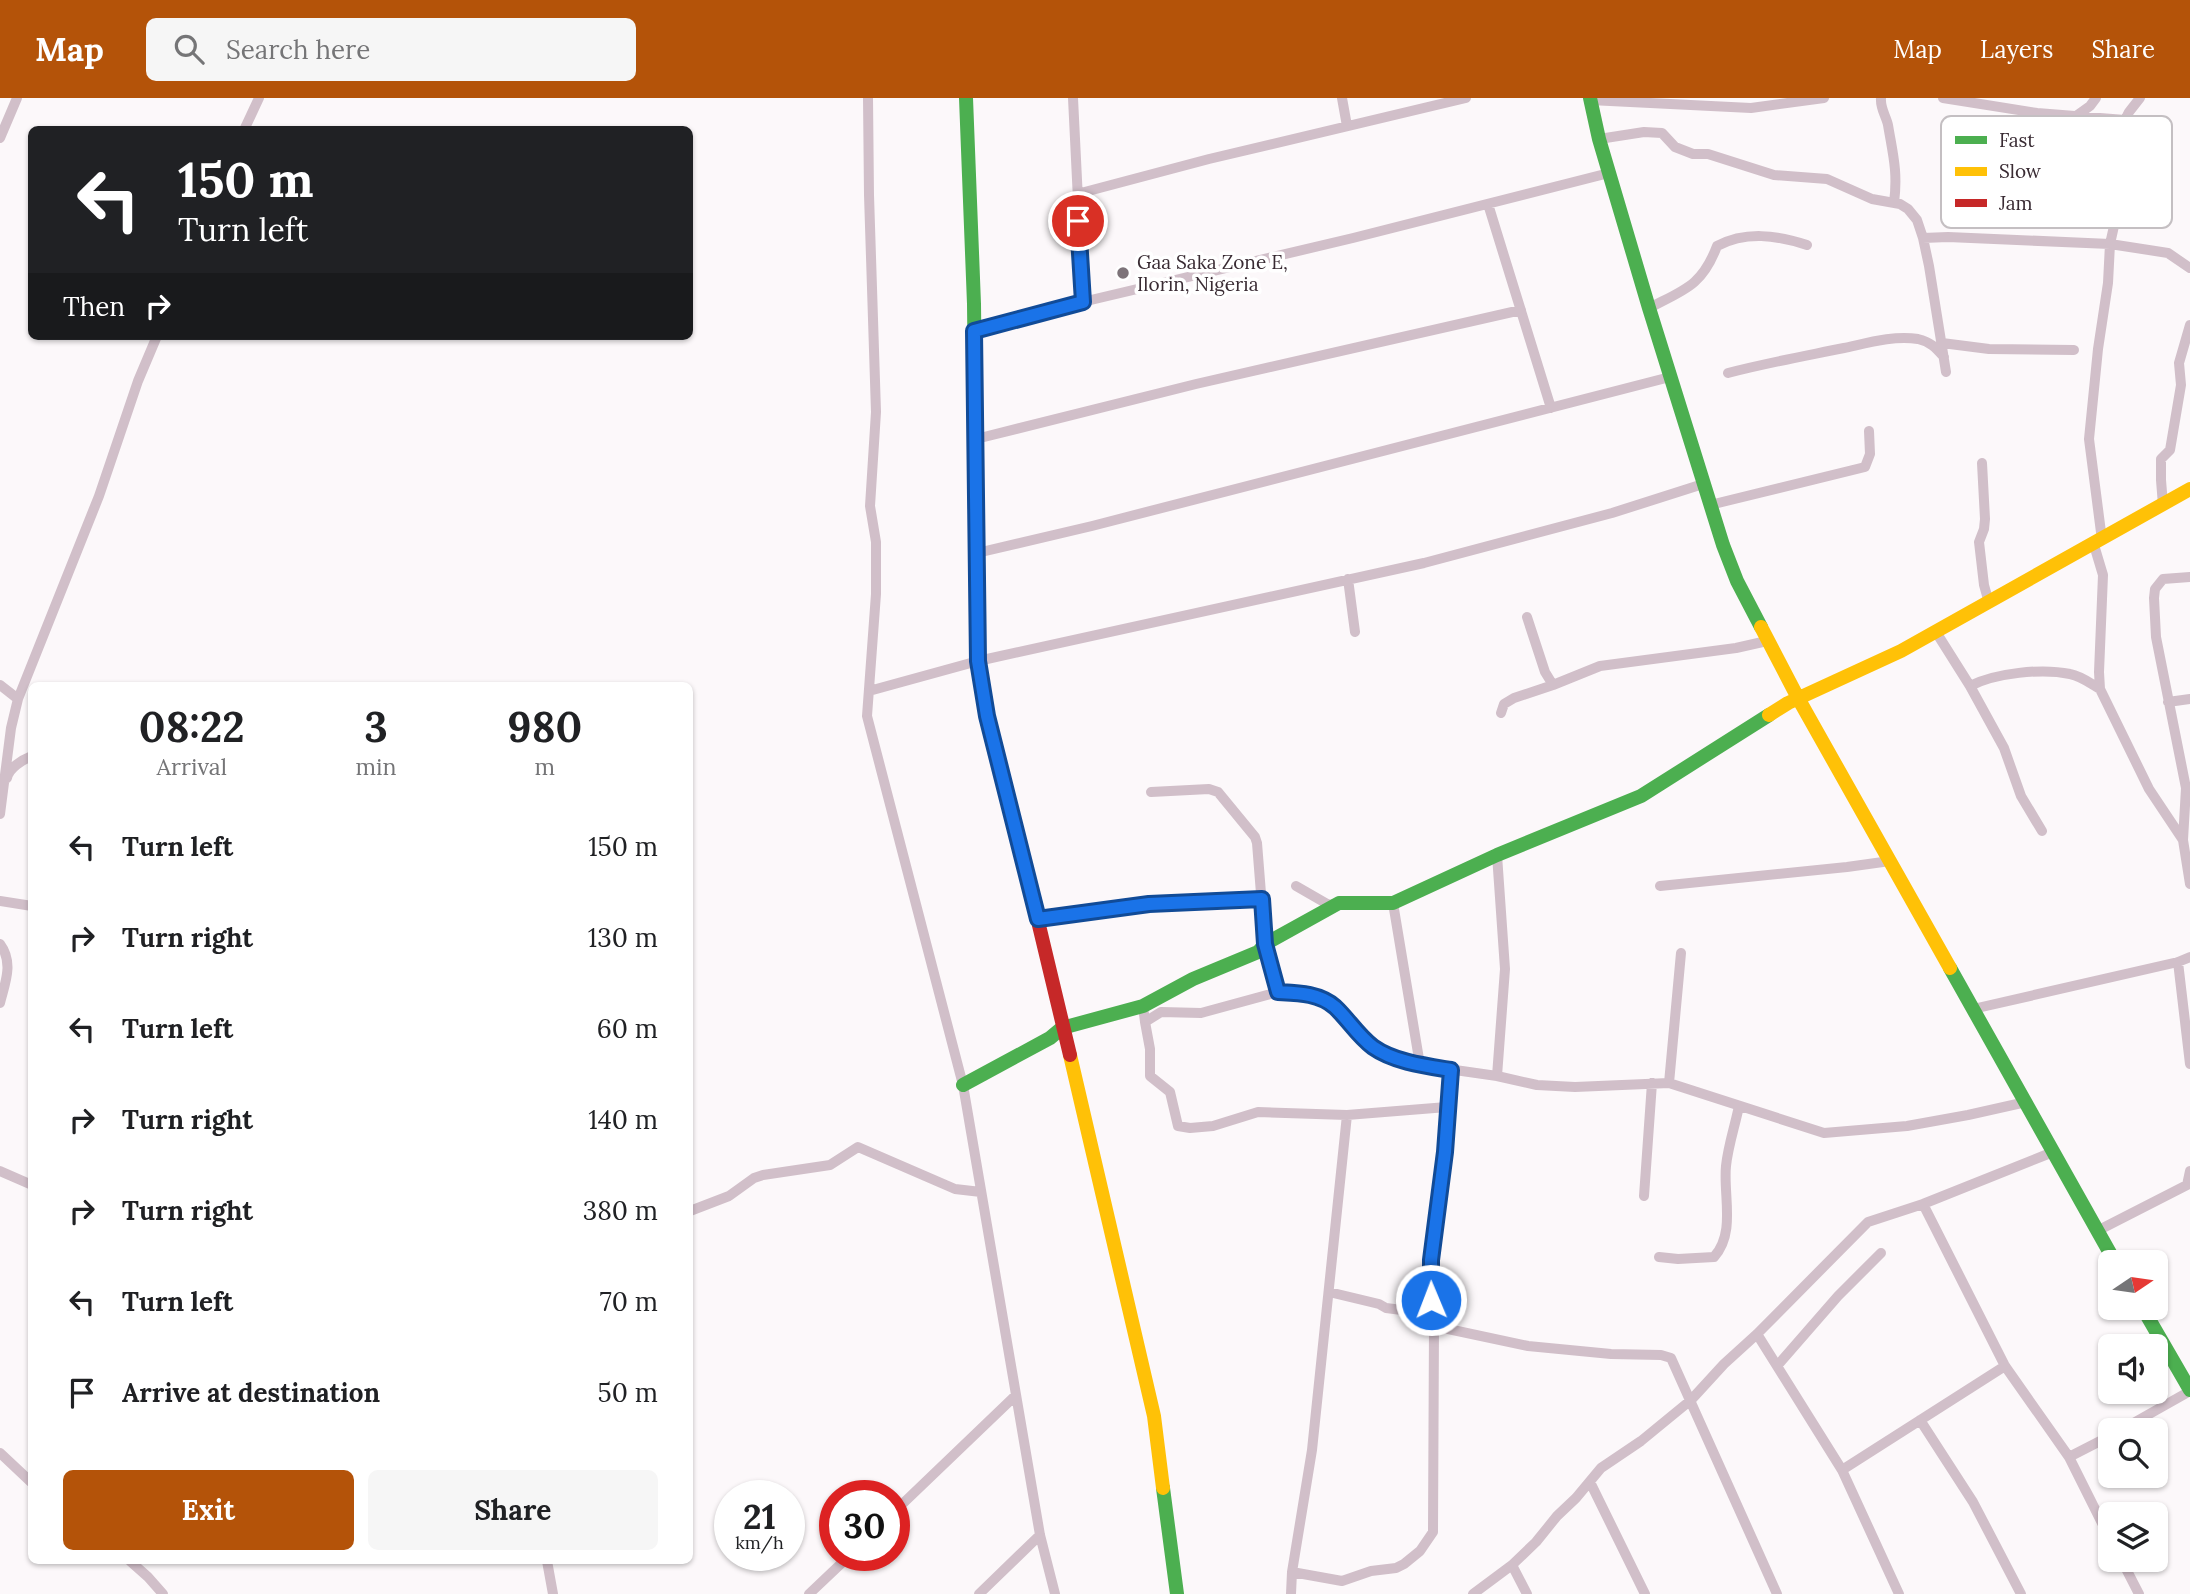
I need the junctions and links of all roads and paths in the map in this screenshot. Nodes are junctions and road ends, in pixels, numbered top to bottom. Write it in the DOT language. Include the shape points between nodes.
graph roads {
  1 [pos="18,98"];
  2 [pos="259,98"];
  3 [pos="868,98"];
  4 [pos="966,98"];
  5 [pos="1073,98"];
  6 [pos="1342,98"];
  7 [pos="1466,98"];
  8 [pos="1742,98"];
  9 [pos="1824,98"];
  10 [pos="1881,98"];
  11 [pos="1942,98"];
  12 [pos="2096,98"];
  13 [pos="2140,98"];
  14 [pos="1454,99"];
  15 [pos="1590,99"];
  16 [pos="1668,102"];
  17 [pos="1717,103"];
  18 [pos="1735,108"];
  19 [pos="2076,116"];
  20 [pos="2127,116"];
  21 [pos="246,126"];
  22 [pos="1347,126"];
  23 [pos="0,138"];
  24 [pos="1599,139"];
  25 [pos="1609,173"];
  26 [pos="1077,194"];
  27 [pos="1894,203"];
  28 [pos="1488,204"];
  29 [pos="2113,228"];
  30 [pos="1923,238"];
  31 [pos="2110,244"];
  32 [pos="1807,245"];
  33 [pos="2190,268"];
  34 [pos="1083,302"];
  35 [pos="1649,308"];
  36 [pos="1521,310"];
  37 [pos="2190,325"];
  38 [pos="974,331"];
  39 [pos="155,340"];
  40 [pos="1942,342"];
  41 [pos="2074,350"];
  42 [pos="1944,357"];
  43 [pos="1946,372"];
  44 [pos="1728,373"];
  45 [pos="1670,377"];
  46 [pos="1551,408"];
  47 [pos="1869,431"];
  48 [pos="976,439"];
  49 [pos="1982,463"];
  50 [pos="1703,484"];
  51 [pos="2190,489"];
  52 [pos="1710,505"];
  53 [pos="2163,505"];
  54 [pos="2098,543"];
  55 [pos="977,553"];
  56 [pos="2190,577"];
  57 [pos="1348,579"];
  58 [pos="1989,603"];
  59 [pos="1527,617"];
  60 [pos="1355,632"];
  61 [pos="1936,632"];
  62 [pos="1767,641"];
  63 [pos="978,661"];
  64 [pos="0,685"];
  65 [pos="1553,685"];
  66 [pos="1970,687"];
  67 [pos="2100,689"];
  68 [pos="869,691"];
  69 [pos="1798,698"];
  70 [pos="18,699"];
  71 [pos="2190,699"];
  72 [pos="2168,702"];
  73 [pos="1501,713"];
  74 [pos="28,758"];
  75 [pos="1151,792"];
  76 [pos="0,814"];
  77 [pos="2042,831"];
  78 [pos="2183,839"];
  79 [pos="1497,855"];
  80 [pos="1890,861"];
  81 [pos="2190,884"];
  82 [pos="1296,886"];
  83 [pos="1660,886"];
  84 [pos="1262,899"];
  85 [pos="0,901"];
  86 [pos="1392,902"];
  87 [pos="1339,903"];
  88 [pos="28,905"];
  89 [pos="1038,919"];
  90 [pos="0,944"];
  91 [pos="1265,944"];
  92 [pos="1681,953"];
  93 [pos="2190,957"];
  94 [pos="2178,962"];
  95 [pos="1278,992"];
  96 [pos="0,1003"];
  97 [pos="1143,1006"];
  98 [pos="1973,1009"];
  99 [pos="1145,1022"];
  100 [pos="1062,1028"];
  101 [pos="2190,1064"];
  102 [pos="1420,1065"];
  103 [pos="1451,1070"];
  104 [pos="1497,1076"];
  105 [pos="1652,1083"];
  106 [pos="1669,1083"];
  107 [pos="963,1085"];
  108 [pos="2026,1102"];
  109 [pos="1739,1106"];
  110 [pos="1447,1107"];
  111 [pos="1347,1115"];
  112 [pos="2053,1152"];
  113 [pos="0,1171"];
  114 [pos="2190,1171"];
  115 [pos="28,1183"];
  116 [pos="981,1192"];
  117 [pos="1644,1196"];
  118 [pos="1923,1204"];
  119 [pos="693,1210"];
  120 [pos="2097,1231"];
  121 [pos="2108,1250"];
  122 [pos="1881,1253"];
  123 [pos="1659,1257"];
  124 [pos="1329,1292"];
  125 [pos="1433,1320"];
  126 [pos="2150,1320"];
  127 [pos="1757,1334"];
  128 [pos="1777,1366"];
  129 [pos="2005,1366"];
  130 [pos="2190,1390"];
  131 [pos="1016,1395"];
  132 [pos="1691,1400"];
  133 [pos="2142,1418"];
  134 [pos="1920,1420"];
  135 [pos="2098,1442"];
  136 [pos="0,1453"];
  137 [pos="2068,1457"];
  138 [pos="1842,1470"];
  139 [pos="28,1479"];
  140 [pos="1590,1482"];
  141 [pos="910,1497"];
  142 [pos="2098,1516"];
  143 [pos="1040,1535"];
  144 [pos="133,1564"];
  145 [pos="548,1564"];
  146 [pos="1512,1564"];
  147 [pos="833,1571"];
  148 [pos="1292,1572"];
  149 [pos="2128,1572"];
  150 [pos="163,1594"];
  151 [pos="553,1594"];
  152 [pos="809,1594"];
  153 [pos="979,1594"];
  154 [pos="1055,1594"];
  155 [pos="1177,1594"];
  156 [pos="1291,1594"];
  157 [pos="1473,1594"];
  158 [pos="1527,1594"];
  159 [pos="1645,1594"];
  160 [pos="1777,1594"];
  161 [pos="1899,1594"];
  162 [pos="2021,1594"];
  163 [pos="2139,1594"];
  1 -- 23 [label="street"];
  2 -- 21 [label="street"];
  3 -- 68 [label="street" via="876,412 870,506 876,541 876,594"];
  4 -- 38 [label="street"];
  5 -- 26 [label="street"];
  6 -- 22 [label="street"];
  7 -- 14 [label="street"];
  8 -- 18 [label="street"];
  9 -- 18 [label="street"];
  10 -- 27 [label="street" via="1896,161"];
  11 -- 19 [label="street"];
  12 -- 19 [label="street"];
  13 -- 20 [label="street"];
  14 -- 22 [label="street"];
  15 -- 16 [label="street"];
  15 -- 24 [label="street"];
  16 -- 17 [label="street"];
  17 -- 18 [label="street"];
  22 -- 26 [label="street"];
  24 -- 25 [label="street"];
  24 -- 27 [label="street" via="1662,133 1675,147 1693,154 1708,154 1774,175 1828,178 1872,199"];
  25 -- 28 [label="street"];
  25 -- 35 [label="street"];
  26 -- 34 [label="street"];
  27 -- 30 [label="street" via="1913,214"];
  28 -- 34 [label="street"];
  28 -- 36 [label="street"];
  29 -- 31 [label="street"];
  30 -- 31 [label="street"];
  30 -- 40 [label="street"];
  31 -- 33 [label="street" via="2168,253"];
  31 -- 54 [label="street" via="2090,439"];
  32 -- 35 [label="street" via="1768,235 1726,241 1717,246 1702,277"];
  34 -- 38 [label="street"];
  35 -- 45 [label="street"];
  36 -- 46 [label="street"];
  36 -- 48 [label="street"];
  37 -- 53 [label="street" via="2179,363 2181,385 2170,450 2161,459"];
  38 -- 48 [label="street"];
  39 -- 70 [label="street"];
  40 -- 41 [label="street" via="1989,349"];
  40 -- 42 [label="street"];
  42 -- 43 [label="street"];
  42 -- 44 [label="street" via="1933,344 1901,339"];
  45 -- 46 [label="street"];
  45 -- 50 [label="street"];
  46 -- 55 [label="street"];
  47 -- 52 [label="street" via="1870,454 1865,467"];
  48 -- 55 [label="street"];
  49 -- 58 [label="street" via="1985,519 1979,542"];
  50 -- 52 [label="street"];
  50 -- 57 [label="street" via="1536,534"];
  51 -- 53 [label="street"];
  52 -- 62 [label="street" via="1737,581"];
  53 -- 54 [label="street"];
  54 -- 58 [label="street"];
  54 -- 67 [label="street" via="2103,575"];
  55 -- 63 [label="street"];
  56 -- 72 [label="street" via="2163,579 2155,589 2156,637"];
  57 -- 60 [label="street"];
  57 -- 63 [label="street"];
  58 -- 61 [label="street"];
  59 -- 65 [label="street"];
  61 -- 66 [label="street"];
  61 -- 69 [label="street"];
  62 -- 65 [label="street" via="1600,666"];
  62 -- 69 [label="street"];
  63 -- 68 [label="street"];
  63 -- 89 [label="street" via="987,716"];
  64 -- 70 [label="street"];
  65 -- 73 [label="street" via="1514,698 1504,704"];
  66 -- 67 [label="street" via="2018,673 2051,673 2081,678"];
  66 -- 77 [label="street"];
  67 -- 78 [label="street" via="2149,789"];
  68 -- 107 [label="street" via="867,716"];
  69 -- 79 [label="street" via="1641,796"];
  69 -- 80 [label="street"];
  70 -- 76 [label="street"];
  71 -- 72 [label="street"];
  72 -- 78 [label="street" via="2186,788"];
  74 -- 76 [label="street" via="8,772"];
  75 -- 84 [label="street" via="1209,789 1223,796 1257,842"];
  78 -- 81 [label="street"];
  79 -- 86 [label="street"];
  79 -- 104 [label="street" via="1505,970"];
  80 -- 83 [label="street"];
  80 -- 98 [label="street"];
  82 -- 87 [label="street" via="1329,905"];
  84 -- 89 [label="street" via="1149,904"];
  84 -- 91 [label="street"];
  85 -- 88 [label="street"];
  86 -- 87 [label="street"];
  86 -- 102 [label="street"];
  87 -- 91 [label="street"];
  89 -- 100 [label="street"];
  90 -- 96 [label="street" via="8,960"];
  91 -- 95 [label="street"];
  91 -- 97 [label="street" via="1258,952"];
  92 -- 106 [label="street"];
  93 -- 94 [label="street"];
  94 -- 98 [label="street"];
  94 -- 101 [label="street"];
  95 -- 99 [label="street" via="1201,1013 1161,1012"];
  95 -- 102 [label="street" via="1326,1001 1372,1047"];
  97 -- 99 [label="street"];
  97 -- 100 [label="street"];
  98 -- 108 [label="street"];
  99 -- 111 [label="street" via="1150,1076 1170,1092 1178,1126 1213,1126 1258,1112"];
  100 -- 107 [label="street"];
  100 -- 155 [label="street" via="1154,1416"];
  102 -- 103 [label="street"];
  103 -- 104 [label="street"];
  103 -- 110 [label="street"];
  104 -- 105 [label="street" via="1576,1087"];
  105 -- 106 [label="street"];
  105 -- 117 [label="street"];
  106 -- 109 [label="street"];
  107 -- 116 [label="street"];
  108 -- 109 [label="street" via="1907,1126 1824,1133"];
  108 -- 112 [label="street"];
  109 -- 123 [label="street" via="1726,1167 1728,1201 1721,1249 1714,1257"];
  110 -- 111 [label="street"];
  110 -- 125 [label="street" via="1431,1260"];
  111 -- 124 [label="street"];
  112 -- 118 [label="street"];
  112 -- 120 [label="street"];
  113 -- 115 [label="street"];
  114 -- 120 [label="street" via="2187,1185"];
  116 -- 119 [label="street" via="955,1189 858,1147 830,1165 754,1178 729,1196"];
  116 -- 131 [label="street"];
  118 -- 127 [label="street" via="1868,1222"];
  118 -- 129 [label="street"];
  120 -- 121 [label="street"];
  122 -- 128 [label="street"];
  124 -- 125 [label="street"];
  124 -- 148 [label="street" via="1312,1450"];
  125 -- 132 [label="street" via="1528,1346 1671,1358"];
  125 -- 148 [label="street" via="1430,1538 1396,1568 1342,1581"];
  126 -- 130 [label="street"];
  127 -- 128 [label="street"];
  127 -- 132 [label="street"];
  128 -- 138 [label="street"];
  129 -- 134 [label="street"];
  129 -- 137 [label="street"];
  130 -- 133 [label="street"];
  131 -- 141 [label="street"];
  131 -- 143 [label="street"];
  132 -- 140 [label="street" via="1601,1468"];
  132 -- 160 [label="street"];
  134 -- 138 [label="street"];
  134 -- 162 [label="street" via="1973,1502"];
  135 -- 137 [label="street"];
  136 -- 139 [label="street"];
  137 -- 142 [label="street"];
  138 -- 161 [label="street"];
  140 -- 146 [label="street"];
  140 -- 159 [label="street"];
  143 -- 153 [label="street"];
  143 -- 154 [label="street"];
  144 -- 150 [label="street"];
  145 -- 151 [label="street"];
  146 -- 157 [label="street"];
  146 -- 158 [label="street"];
  147 -- 152 [label="street"];
  148 -- 156 [label="street"];
  149 -- 163 [label="street"];
}
